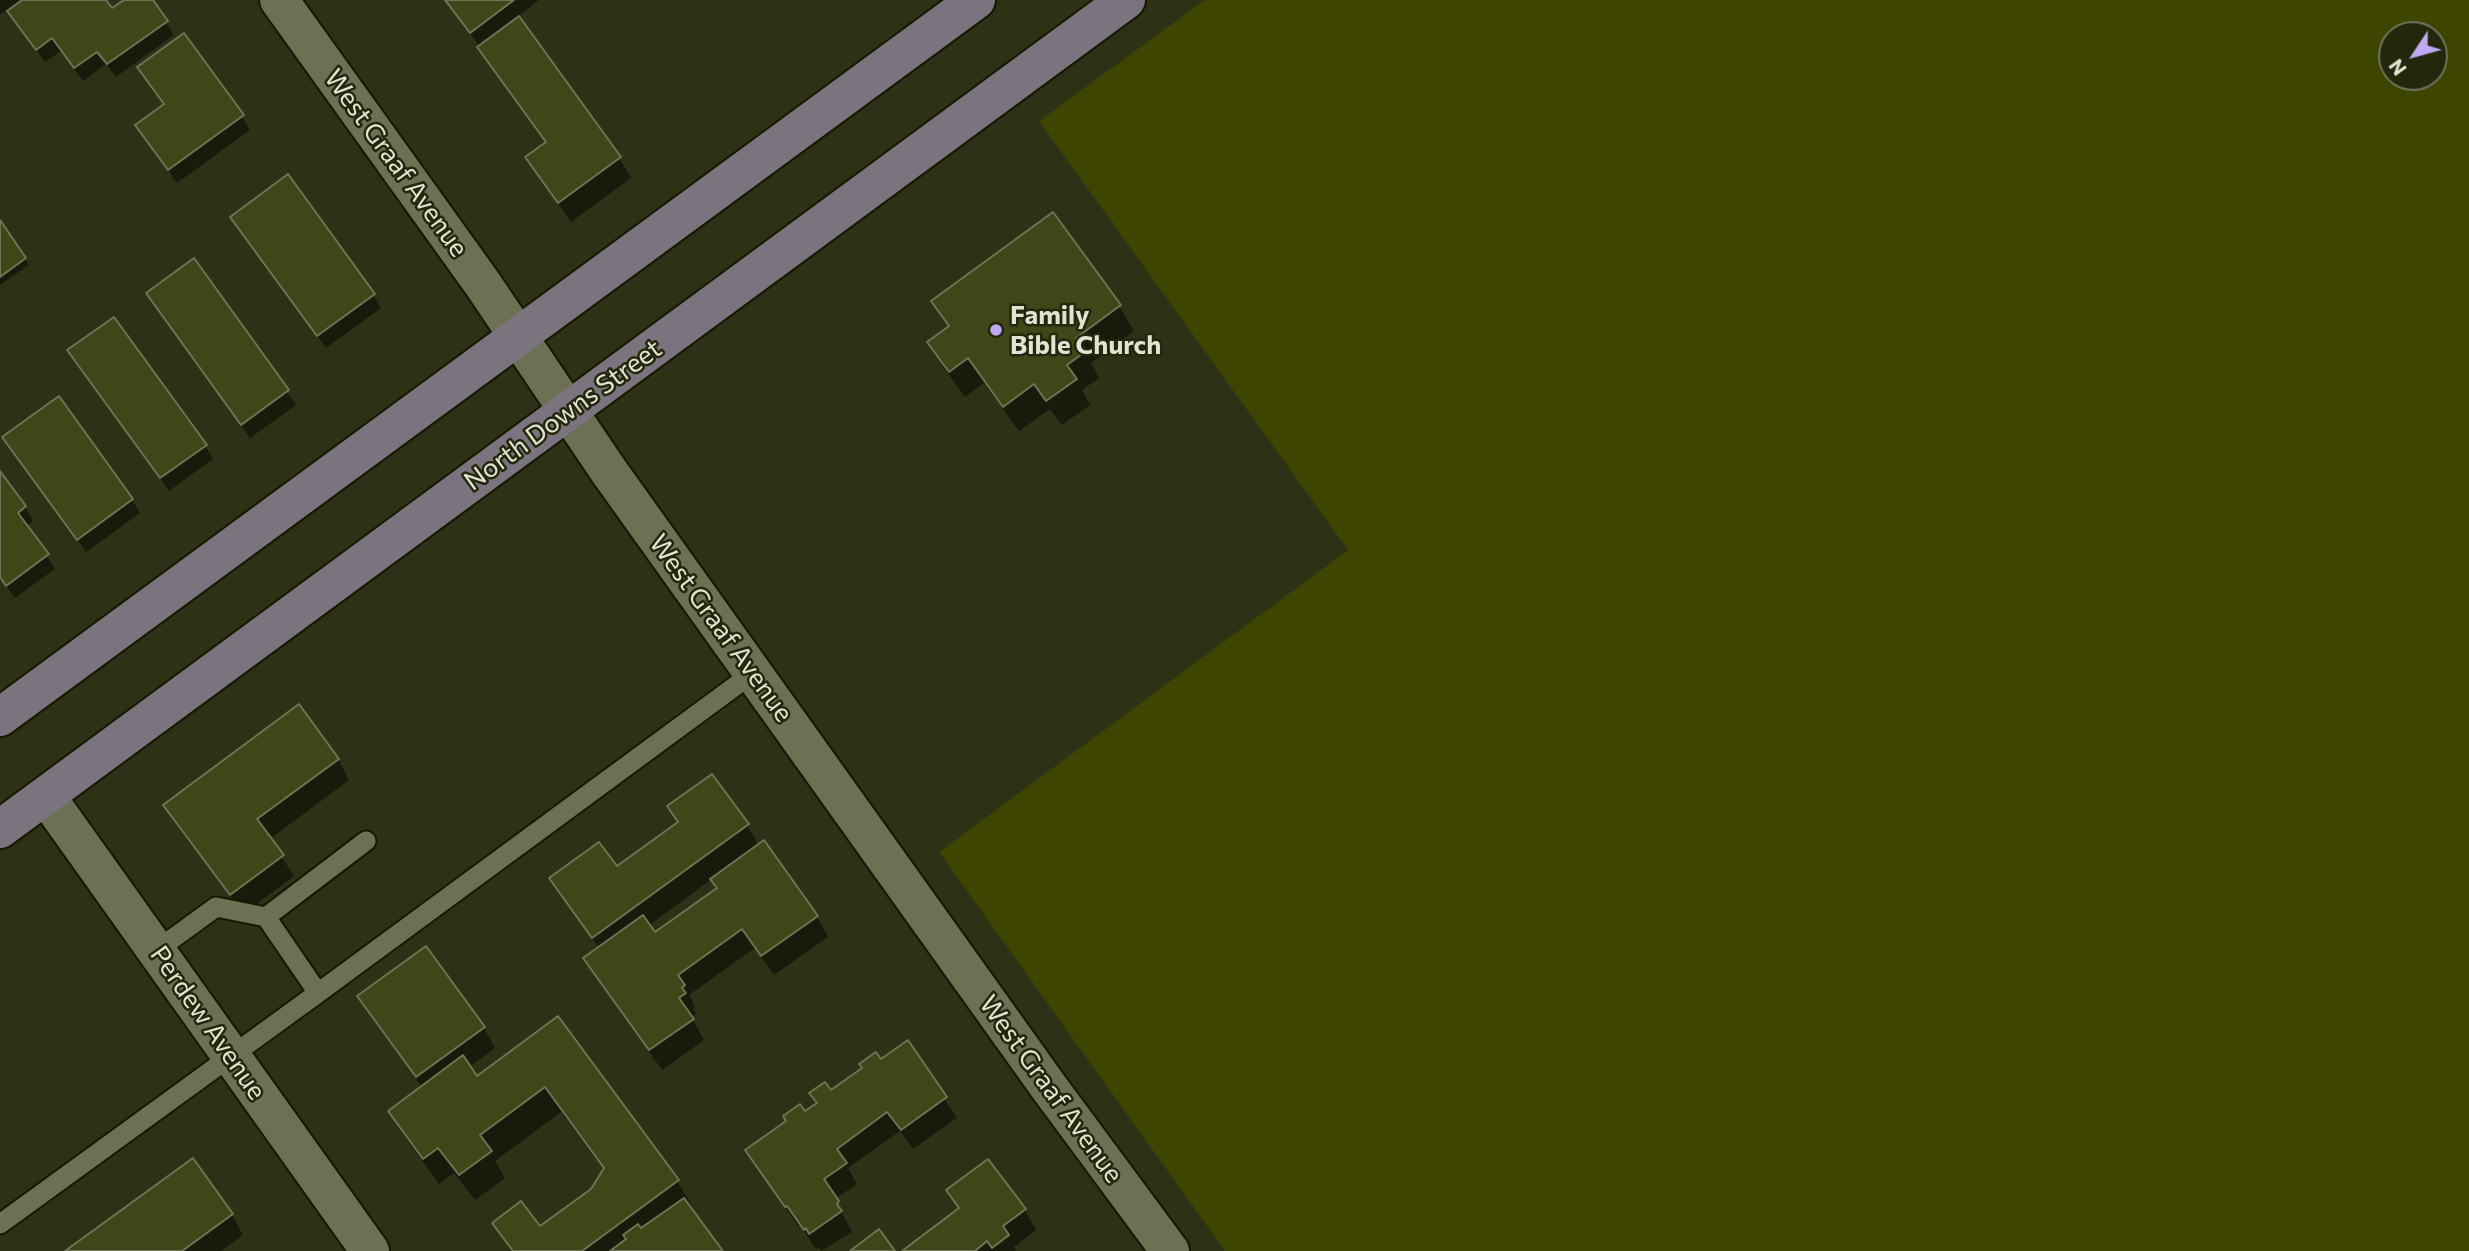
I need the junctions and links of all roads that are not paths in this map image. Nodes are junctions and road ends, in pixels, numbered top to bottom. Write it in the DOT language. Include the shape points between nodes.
graph roads {
  1 [pos="279,0"];
  2 [pos="976,0"];
  3 [pos="1126,0"];
  4 [pos="516,336"];
  5 [pos="567,412"];
  6 [pos="753,673"];
  7 [pos="0,717"];
  8 [pos="46,796"];
  9 [pos="0,830"];
  10 [pos="366,841"];
  11 [pos="266,917"];
  12 [pos="157,950"];
  13 [pos="318,993"];
  14 [pos="231,1056"];
  15 [pos="0,1224"];
  16 [pos="370,1251"];
  17 [pos="1170,1251"];
  1 -- 4 [label="street, West Graaf Avenue"];
  2 -- 4 [label="street"];
  3 -- 5 [label="street, North Downs Street"];
  4 -- 5 [label="street, West Graaf Avenue"];
  4 -- 7 [label="street"];
  5 -- 6 [label="street, West Graaf Avenue"];
  5 -- 8 [label="street, North Downs Street"];
  6 -- 13 [label="lane"];
  6 -- 17 [label="street, West Graaf Avenue"];
  8 -- 9 [label="street, North Downs Street"];
  8 -- 12 [label="street, Perdew Avenue"];
  10 -- 11 [label="lane"];
  11 -- 12 [label="lane" via="216,907"];
  11 -- 13 [label="lane"];
  12 -- 14 [label="street, Perdew Avenue"];
  13 -- 14 [label="lane"];
  14 -- 15 [label="lane"];
  14 -- 16 [label="street, Perdew Avenue"];
}
